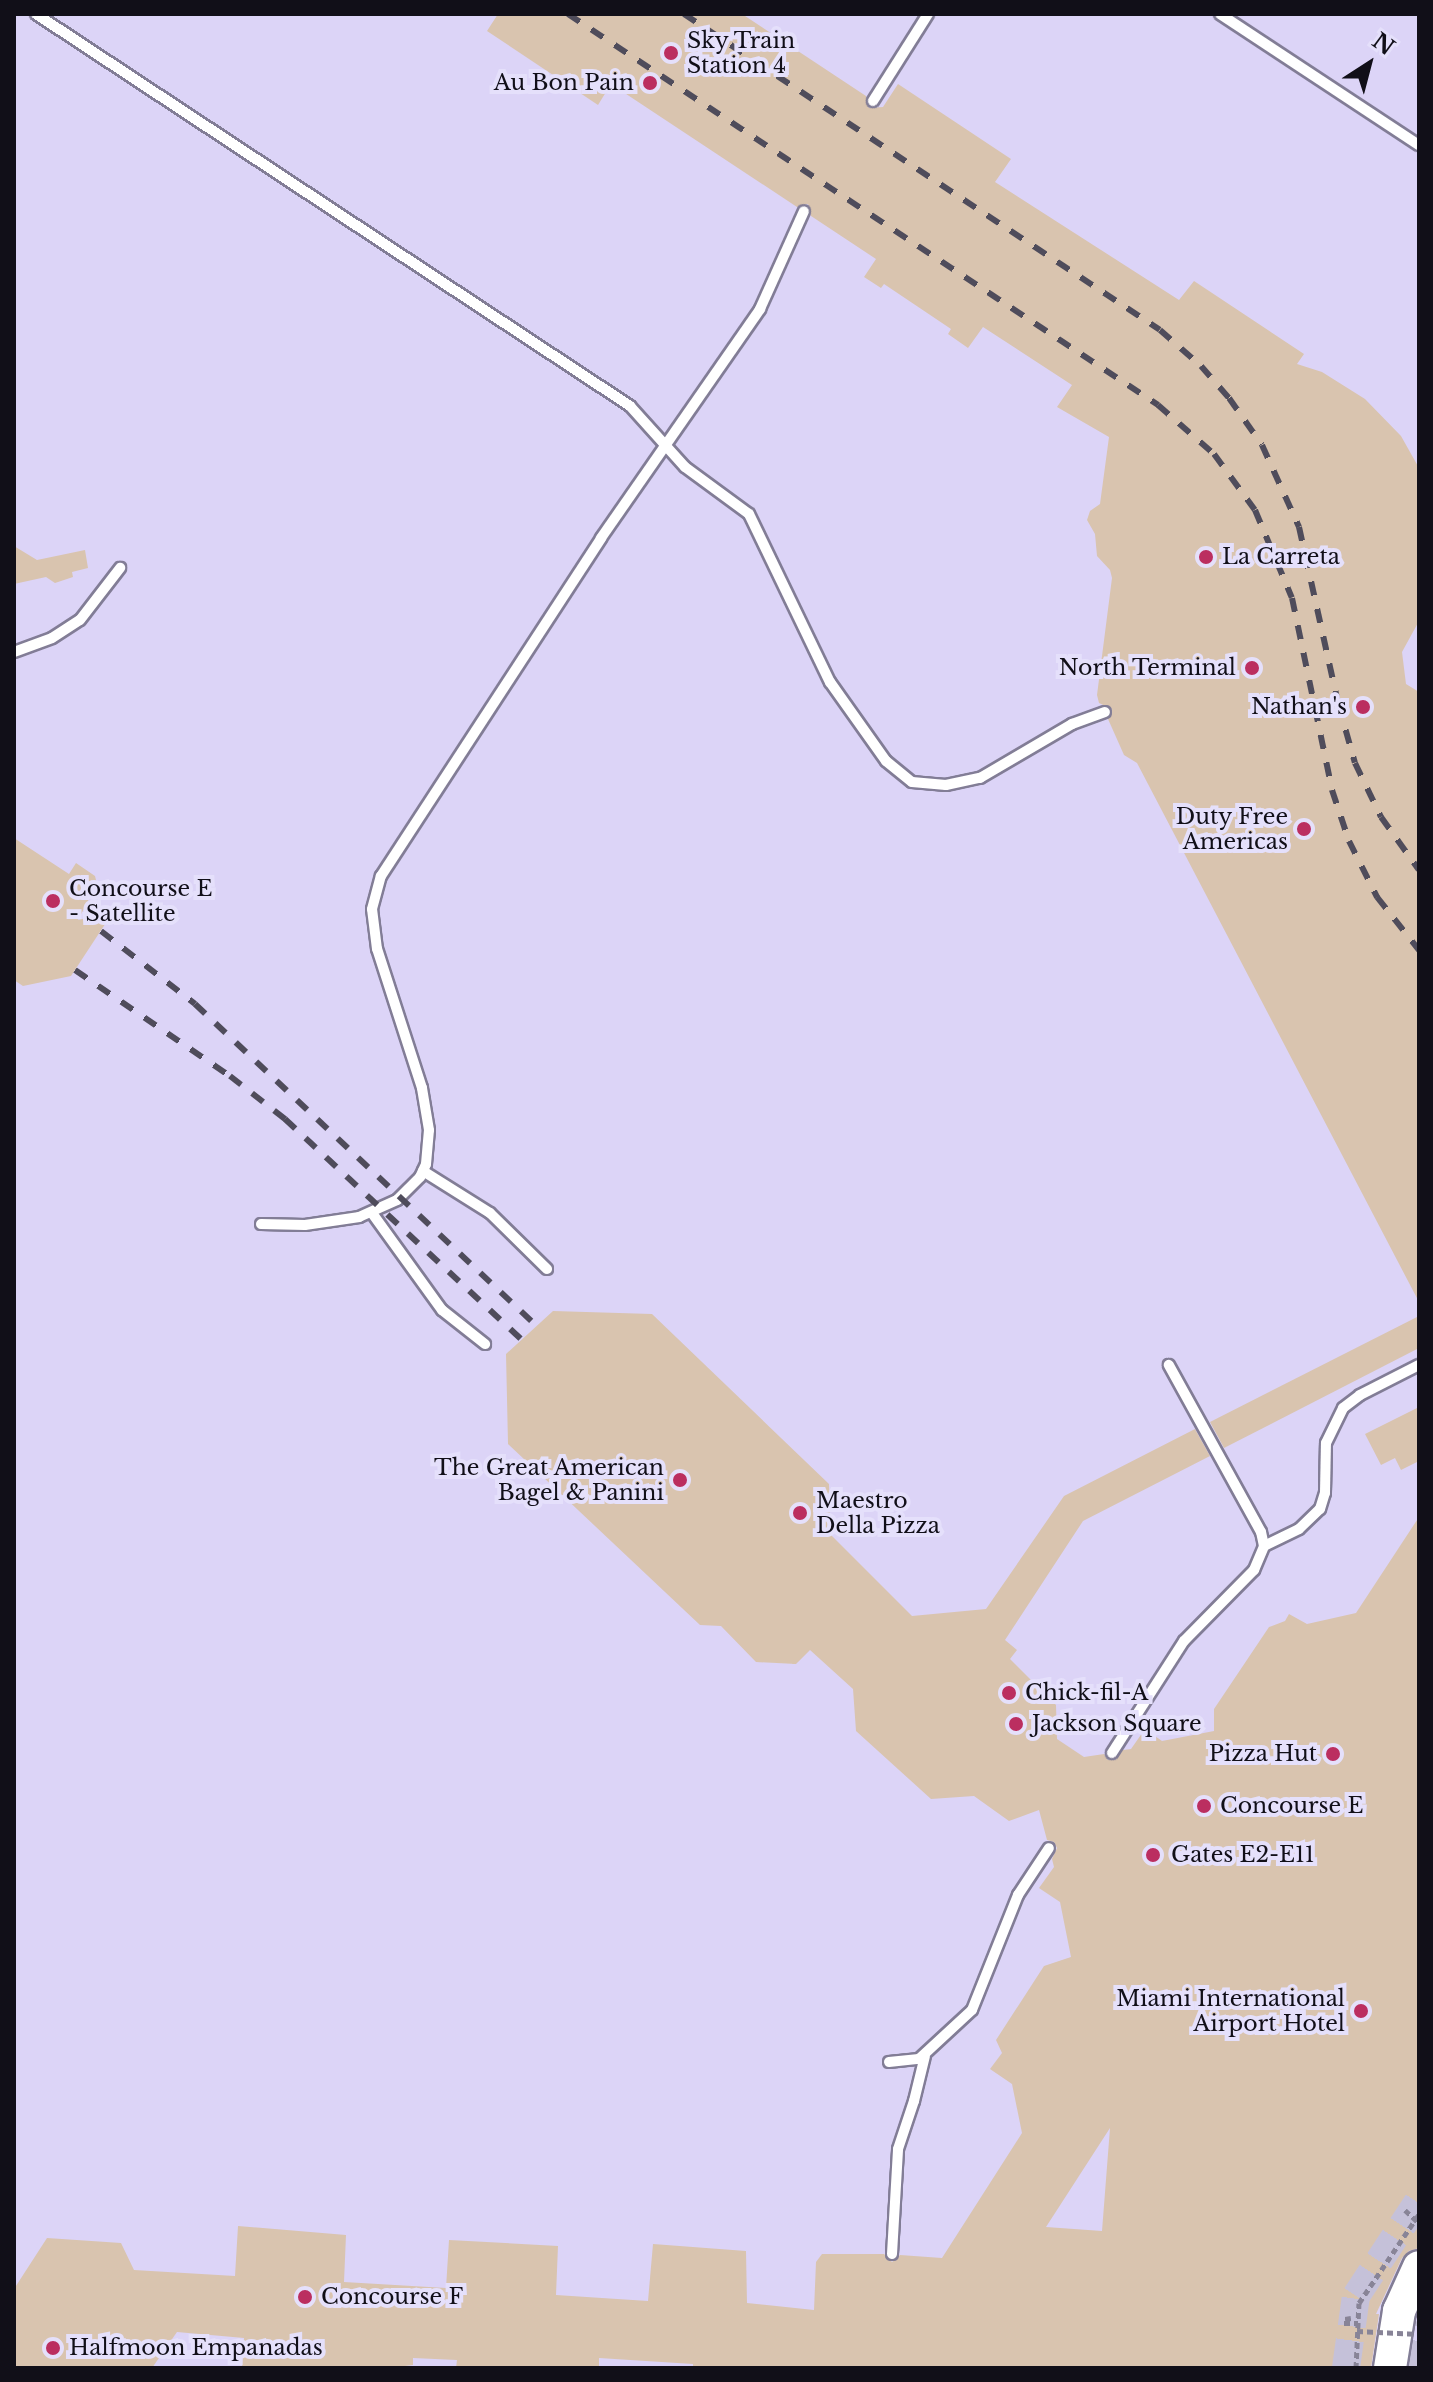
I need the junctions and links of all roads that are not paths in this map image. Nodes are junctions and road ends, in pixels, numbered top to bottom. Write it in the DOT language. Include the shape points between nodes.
graph roads {
  1 [pos="36,14"];
  2 [pos="928,14"];
  3 [pos="1220,14"];
  4 [pos="873,101"];
  5 [pos="1419,145"];
  6 [pos="804,211"];
  7 [pos="666,445"];
  8 [pos="120,568"];
  9 [pos="14,652"];
  10 [pos="1105,712"];
  11 [pos="423,1171"];
  12 [pos="372,1213"];
  13 [pos="261,1224"];
  14 [pos="547,1269"];
  15 [pos="485,1344"];
  16 [pos="1169,1365"];
  17 [pos="1419,1365"];
  18 [pos="1264,1546"];
  19 [pos="1112,1753"];
  20 [pos="1049,1848"];
  21 [pos="925,2056"];
  22 [pos="889,2062"];
  23 [pos="892,2254"];
  24 [pos="1419,2267"];
  25 [pos="1411,2302"];
  26 [pos="1390,2368"];
  1 -- 7 [label="lane" via="630,406"];
  2 -- 4 [label="lane"];
  3 -- 5 [label="lane"];
  6 -- 7 [label="lane" via="760,309"];
  7 -- 10 [label="lane" via="685,467 749,514 830,682 886,761 912,782 946,785 980,778 1072,724"];
  7 -- 11 [label="lane" via="391,859 376,892 377,949 428,1120"];
  8 -- 9 [label="lane" via="80,620"];
  11 -- 12 [label="lane" via="410,1190"];
  11 -- 14 [label="lane" via="490,1213"];
  12 -- 13 [label="lane" via="343,1222"];
  12 -- 15 [label="lane" via="442,1310"];
  16 -- 18 [label="lane"];
  17 -- 18 [label="lane" via="1360,1395 1339,1412 1326,1443 1320,1509 1294,1532"];
  18 -- 19 [label="lane" via="1254,1570 1184,1641"];
  20 -- 21 [label="lane" via="1018,1895 978,2002"];
  21 -- 22 [label="lane"];
  21 -- 23 [label="lane" via="898,2149"];
  24 -- 25 [label="main road"];
  25 -- 26 [label="main road"];
}
